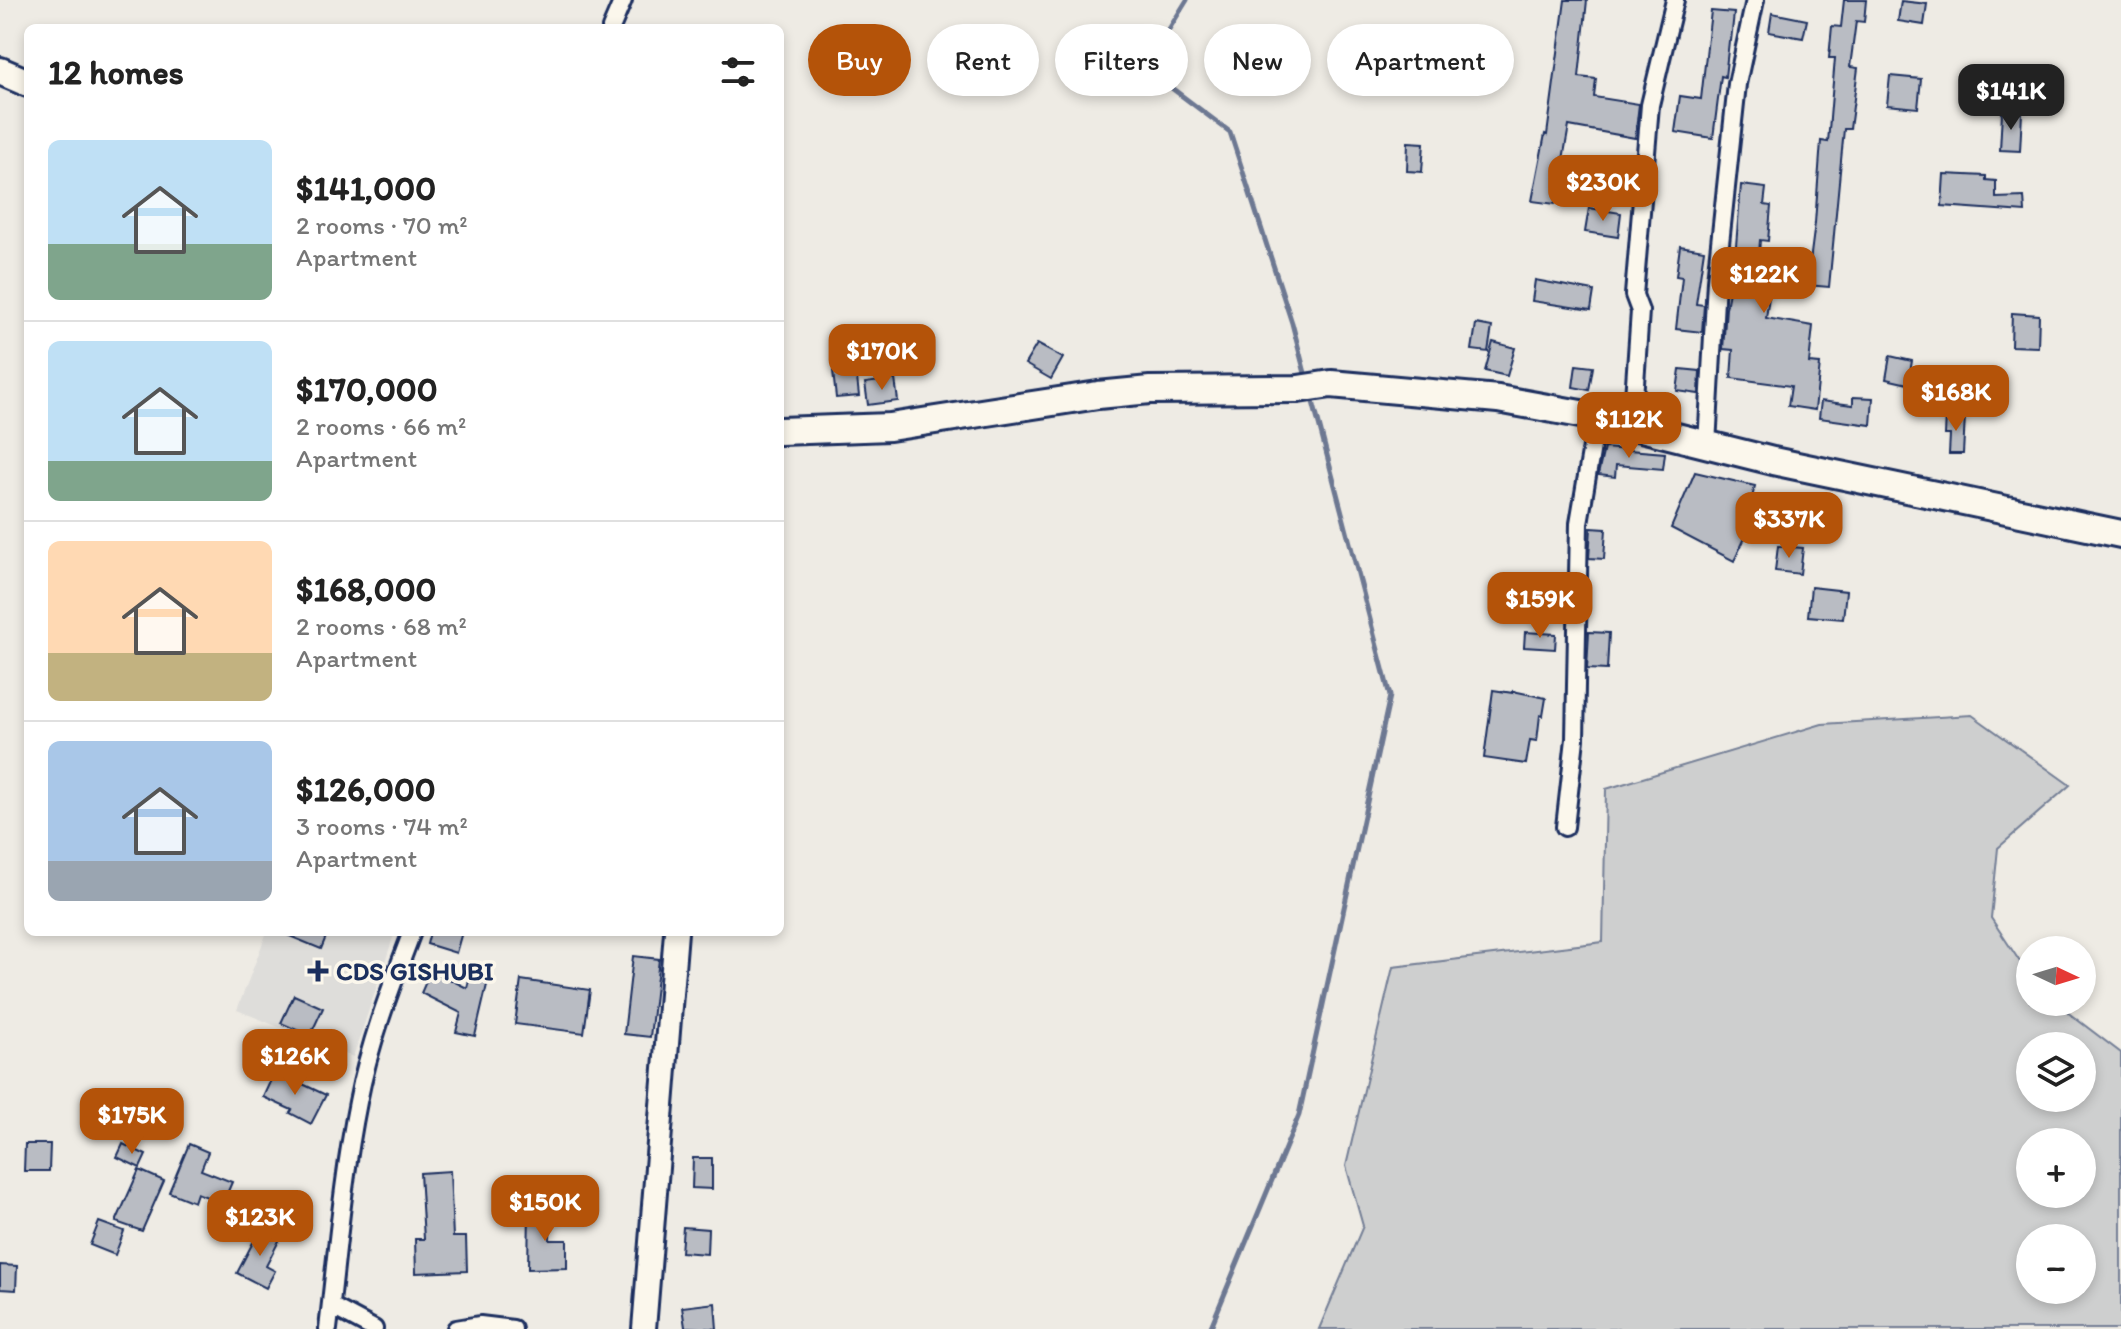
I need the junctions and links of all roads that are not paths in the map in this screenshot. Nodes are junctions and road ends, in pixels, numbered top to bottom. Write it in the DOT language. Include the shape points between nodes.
graph roads {
  1 [pos="623,0"];
  2 [pos="1675,0"];
  3 [pos="1755,0"];
  4 [pos="613,24"];
  5 [pos="0,71"];
  6 [pos="24,81"];
  7 [pos="1597,417"];
  8 [pos="1632,427"];
  9 [pos="784,431"];
  10 [pos="1707,445"];
  11 [pos="2121,534"];
  12 [pos="1565,827"];
  13 [pos="410,936"];
  14 [pos="676,936"];
  15 [pos="331,1306"];
  16 [pos="328,1329"];
  17 [pos="374,1329"];
  18 [pos="456,1329"];
  19 [pos="513,1329"];
  20 [pos="644,1329"];
  1 -- 4 [label="street"];
  2 -- 8 [label="street" via="1650,105 1634,295 1640,311"];
  3 -- 10 [label="street" via="1737,84 1716,281"];
  5 -- 6 [label="main road"];
  7 -- 8 [label="main road"];
  7 -- 9 [label="main road" via="1498,399 1331,384 1150,390 890,427"];
  7 -- 12 [label="street" via="1579,523 1575,739"];
  8 -- 10 [label="main road"];
  10 -- 11 [label="main road"];
  13 -- 15 [label="street" via="386,999 358,1100"];
  14 -- 20 [label="main road"];
  15 -- 16 [label="street"];
  15 -- 17 [label="street"];
  18 -- 19 [label="street"];
}
